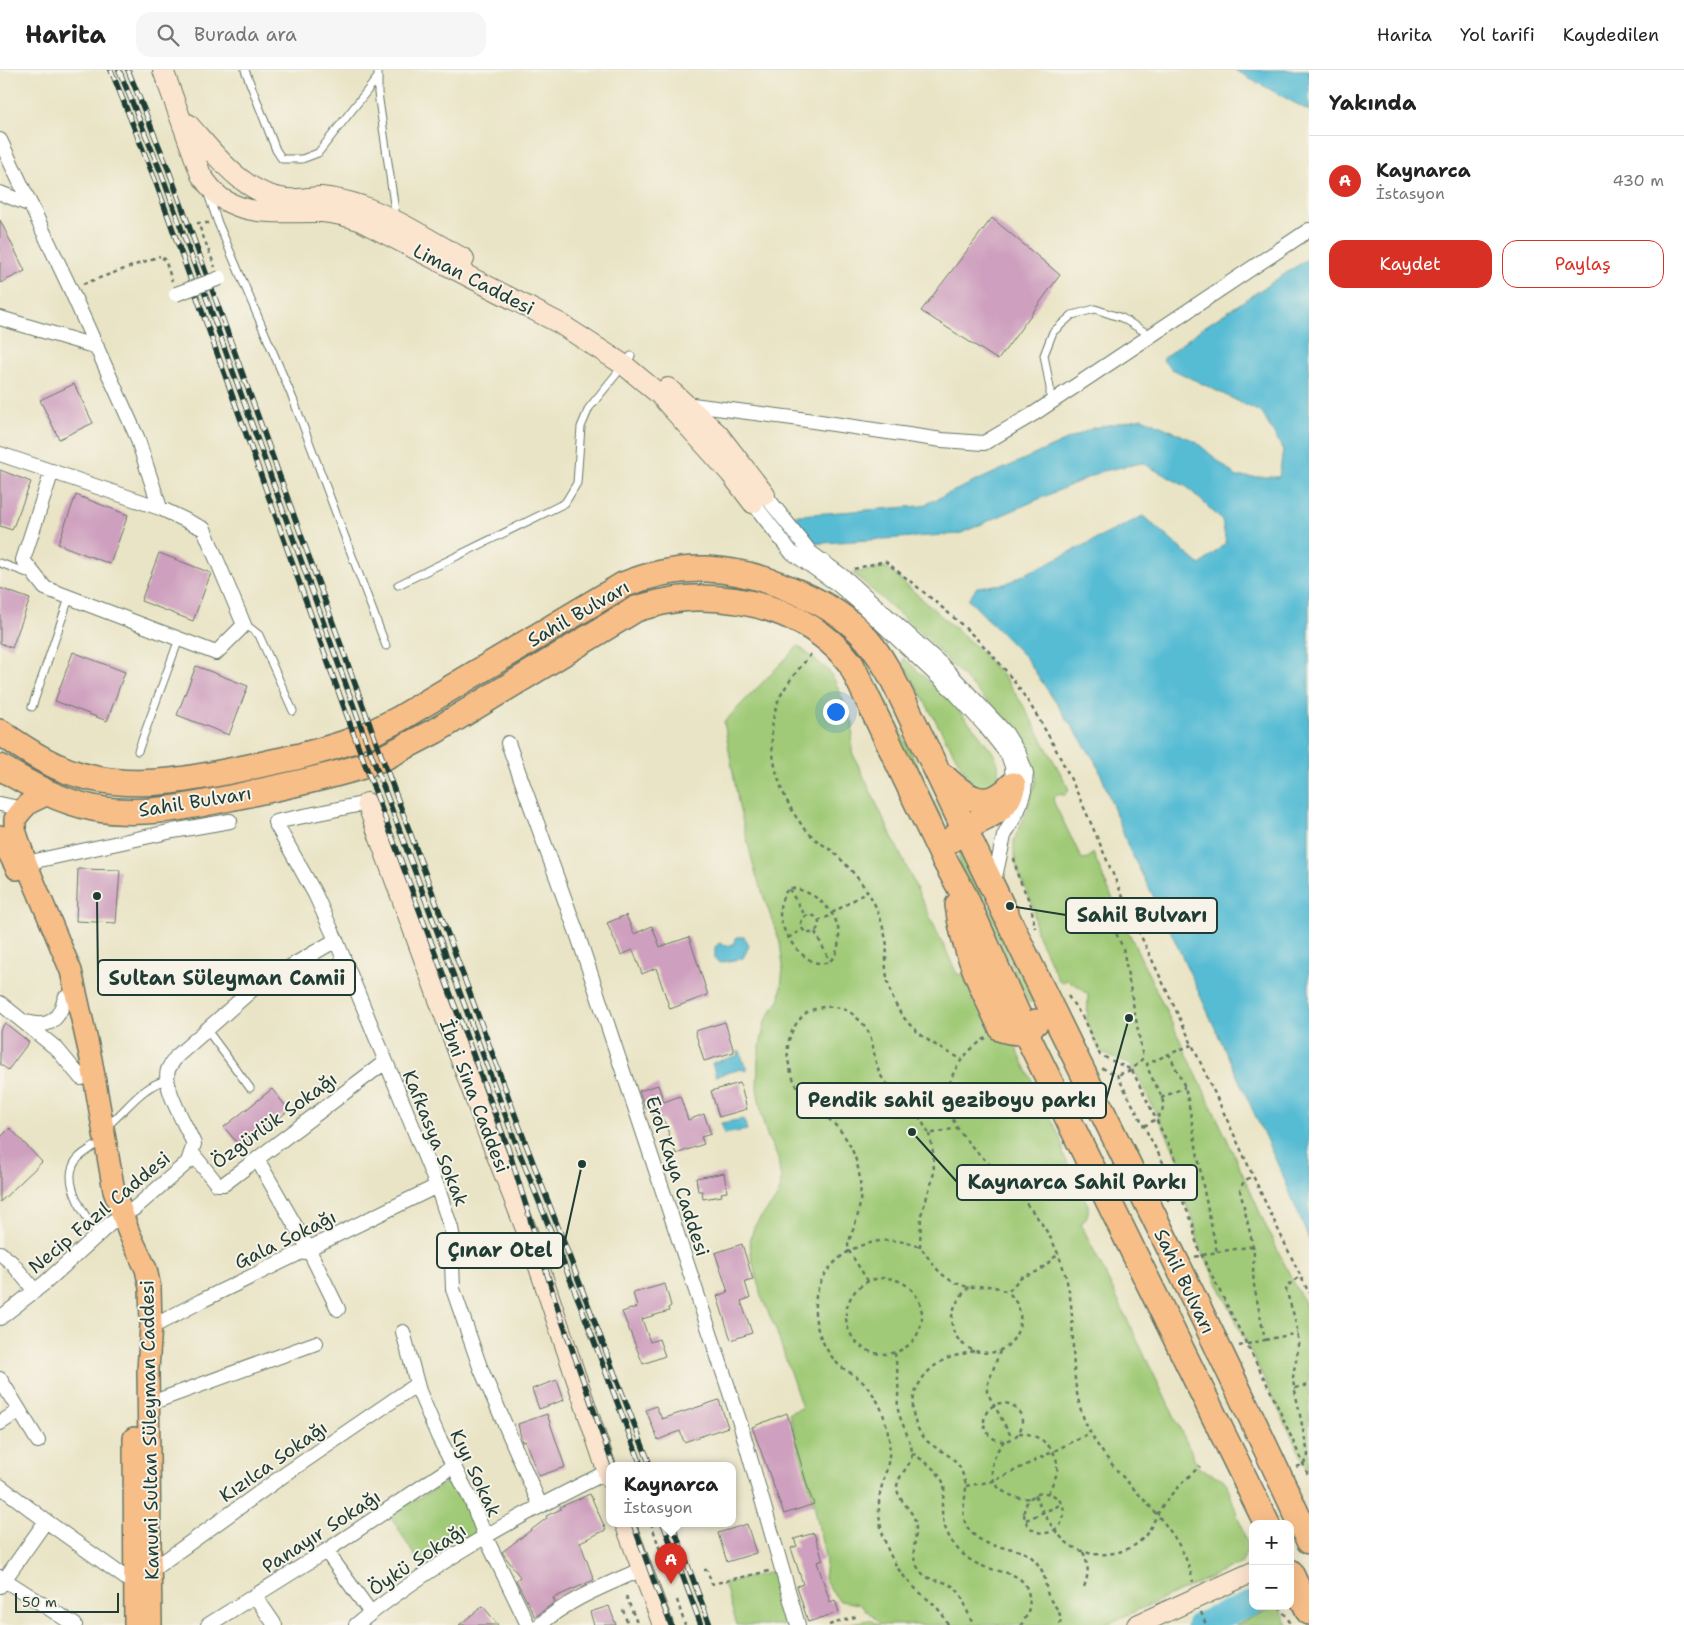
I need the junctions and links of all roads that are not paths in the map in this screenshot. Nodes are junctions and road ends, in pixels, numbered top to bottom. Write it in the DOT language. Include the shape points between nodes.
graph roads {
  1 [pos="163,70"];
  2 [pos="245,70"];
  3 [pos="378,73"];
  4 [pos="182,117"];
  5 [pos="0,140"];
  6 [pos="0,167"];
  7 [pos="15,171"];
  8 [pos="201,175"];
  9 [pos="0,193"];
  10 [pos="31,205"];
  11 [pos="1309,230"];
  12 [pos="398,232"];
  13 [pos="220,278"];
  14 [pos="176,294"];
  15 [pos="0,318"];
  16 [pos="1150,335"];
  17 [pos="96,347"];
  18 [pos="628,360"];
  19 [pos="1050,402"];
  20 [pos="685,404"];
  21 [pos="0,454"];
  22 [pos="52,471"];
  23 [pos="759,499"];
  24 [pos="160,508"];
  25 [pos="792,541"];
  26 [pos="0,563"];
  27 [pos="35,576"];
  28 [pos="398,585"];
  29 [pos="69,598"];
  30 [pos="242,621"];
  31 [pos="179,639"];
  32 [pos="386,646"];
  33 [pos="32,707"];
  34 [pos="293,711"];
  35 [pos="0,732"];
  36 [pos="508,743"];
  37 [pos="138,751"];
  38 [pos="0,766"];
  39 [pos="937,770"];
  40 [pos="1013,785"];
  41 [pos="48,794"];
  42 [pos="367,803"];
  43 [pos="0,804"];
  44 [pos="23,809"];
  45 [pos="230,821"];
  46 [pos="274,822"];
  47 [pos="964,829"];
  48 [pos="8,852"];
  49 [pos="941,854"];
  50 [pos="993,889"];
  51 [pos="336,940"];
  52 [pos="65,998"];
  53 [pos="1057,999"];
  54 [pos="1,1006"];
  55 [pos="23,1021"];
  56 [pos="207,1030"];
  57 [pos="1014,1030"];
  58 [pos="385,1062"];
  59 [pos="81,1078"];
  60 [pos="167,1080"];
  61 [pos="250,1088"];
  62 [pos="98,1138"];
  63 [pos="192,1153"];
  64 [pos="257,1159"];
  65 [pos="437,1186"];
  66 [pos="111,1223"];
  67 [pos="528,1234"];
  68 [pos="308,1248"];
  69 [pos="0,1253"];
  70 [pos="452,1263"];
  71 [pos="34,1291"];
  72 [pos="338,1309"];
  73 [pos="0,1318"];
  74 [pos="150,1328"];
  75 [pos="403,1332"];
  76 [pos="316,1343"];
  77 [pos="0,1379"];
  78 [pos="417,1384"];
  79 [pos="148,1404"];
  80 [pos="19,1412"];
  81 [pos="0,1423"];
  82 [pos="38,1441"];
  83 [pos="453,1466"];
  84 [pos="606,1470"];
  85 [pos="606,1477"];
  86 [pos="0,1486"];
  87 [pos="540,1505"];
  88 [pos="1262,1518"];
  89 [pos="46,1521"];
  90 [pos="626,1527"];
  91 [pos="485,1536"];
  92 [pos="1309,1541"];
  93 [pos="326,1551"];
  94 [pos="642,1569"];
  95 [pos="152,1570"];
  96 [pos="1249,1571"];
  97 [pos="1,1581"];
  98 [pos="134,1584"];
  99 [pos="1294,1584"];
  100 [pos="255,1596"];
  101 [pos="1309,1612"];
  102 [pos="371,1613"];
  103 [pos="75,1625"];
  104 [pos="135,1625"];
  105 [pos="151,1625"];
  106 [pos="208,1625"];
  107 [pos="275,1625"];
  108 [pos="356,1625"];
  109 [pos="528,1625"];
  110 [pos="540,1625"];
  111 [pos="662,1625"];
  112 [pos="798,1625"];
  113 [pos="1137,1625"];
  1 -- 4 [label="street, Liman Caddesi"];
  2 -- 3 [label="lane" via="282,159 302,159 318,153"];
  3 -- 12 [label="lane"];
  4 -- 8 [label="street, Liman Caddesi"];
  4 -- 12 [label="street, Liman Caddesi" via="228,169 266,194 289,199 322,197 362,206"];
  5 -- 7 [label="street"];
  6 -- 7 [label="street"];
  7 -- 10 [label="street"];
  8 -- 12 [label="street, Liman Caddesi" via="221,197 248,209 345,215"];
  8 -- 32 [label="lane" via="218,223 293,399"];
  9 -- 10 [label="street"];
  10 -- 17 [label="street"];
  11 -- 16 [label="street"];
  12 -- 18 [label="street, Liman Caddesi"];
  13 -- 14 [label="street, bridge"];
  15 -- 17 [label="street"];
  16 -- 19 [label="street"];
  16 -- 19 [label="lane" via="1122,318 1095,309 1072,315 1053,332 1044,355"];
  17 -- 24 [label="street" via="137,437"];
  18 -- 20 [label="street, Liman Caddesi"];
  18 -- 23 [label="street, Liman Caddesi" via="731,474"];
  18 -- 28 [label="lane" via="588,408 581,427 577,483 565,502"];
  19 -- 20 [label="street" via="984,443"];
  20 -- 23 [label="street, Liman Caddesi" via="718,434"];
  21 -- 22 [label="street"];
  22 -- 24 [label="street"];
  22 -- 27 [label="street" via="23,560"];
  23 -- 25 [label="street"];
  24 -- 30 [label="street" via="204,529"];
  25 -- 40 [label="street" via="798,558 857,601 956,694 1008,755"];
  25 -- 50 [label="street" via="856,586 942,665 1006,733 1019,754 1026,773 1024,791 1004,836"];
  26 -- 27 [label="lane"];
  27 -- 29 [label="street" via="45,588"];
  29 -- 31 [label="street"];
  29 -- 33 [label="lane"];
  30 -- 31 [label="street" via="244,625 216,653"];
  30 -- 34 [label="lane" via="259,635"];
  31 -- 37 [label="lane"];
  35 -- 39 [label="highway, Sahil Bulvarı" via="62,769 91,778 134,783 216,774 310,754 361,737 399,719 623,584 678,569 712,568 756,576 801,593 859,631 879,656"];
  36 -- 112 [label="street, Erol Kaya Caddesi" via="578,936 740,1423"];
  38 -- 41 [label="highway, Sahil Bulvarı"];
  39 -- 40 [label="highway" via="960,791 977,800 995,799"];
  39 -- 47 [label="highway, Sahil Bulvarı"];
  40 -- 47 [label="highway" via="1000,809"];
  41 -- 44 [label="main road"];
  41 -- 49 [label="highway, Sahil Bulvarı" via="93,808 142,811 283,787 341,773 374,762 435,731 636,609 696,598 761,606 801,622 834,643 851,664"];
  42 -- 46 [label="street, İbni Sina Caddesi"];
  42 -- 67 [label="street, İbni Sina Caddesi"];
  43 -- 44 [label="street"];
  44 -- 48 [label="main road, Kanuni Sultan Süleyman Caddesi" via="15,819"];
  45 -- 48 [label="street"];
  46 -- 51 [label="street, Kafkasya Sokak" via="315,894"];
  47 -- 49 [label="highway"];
  47 -- 50 [label="highway, Sahil Bulvarı"];
  48 -- 52 [label="main road, Kanuni Sultan Süleyman Caddesi" via="39,922"];
  48 -- 62 [label="main road, Kanuni Sultan Süleyman Caddesi" via="71,971 91,1059"];
  49 -- 57 [label="highway, Sahil Bulvarı" via="964,895"];
  50 -- 53 [label="highway, Sahil Bulvarı"];
  51 -- 56 [label="street" via="254,988"];
  51 -- 58 [label="street, Kafkasya Sokak"];
  52 -- 55 [label="street" via="62,1011 46,1024"];
  52 -- 59 [label="main road, Kanuni Sultan Süleyman Caddesi"];
  53 -- 57 [label="highway"];
  53 -- 92 [label="highway, Sahil Bulvarı"];
  54 -- 55 [label="street"];
  55 -- 59 [label="street" via="57,1049"];
  56 -- 60 [label="street" via="177,1056 168,1070"];
  56 -- 61 [label="lane"];
  57 -- 88 [label="highway, Sahil Bulvarı"];
  58 -- 64 [label="street, Özgürlük Sokağı"];
  58 -- 65 [label="street, Kafkasya Sokak"];
  59 -- 62 [label="main road, Kanuni Sultan Süleyman Caddesi"];
  60 -- 62 [label="lane" via="144,1090"];
  60 -- 63 [label="street, Necip Fazıl Caddesi" via="194,1144"];
  62 -- 66 [label="main road, Kanuni Sultan Süleyman Caddesi" via="114,1191"];
  62 -- 66 [label="lane" via="76,1160 71,1176 85,1216"];
  63 -- 64 [label="street, Özgürlük Sokağı" via="218,1184 224,1184"];
  63 -- 66 [label="street, Necip Fazıl Caddesi" via="188,1162 135,1208"];
  64 -- 68 [label="street"];
  65 -- 68 [label="street, Gala Sokağı"];
  65 -- 70 [label="street, Kafkasya Sokak" via="451,1228 454,1244"];
  66 -- 71 [label="street, Necip Fazıl Caddesi"];
  66 -- 74 [label="main road, Kanuni Sultan Süleyman Caddesi" via="146,1269 150,1288"];
  66 -- 98 [label="main road, Kanuni Sultan Süleyman Caddesi" via="137,1278 139,1297 134,1371"];
  67 -- 70 [label="lane"];
  67 -- 84 [label="street, İbni Sina Caddesi"];
  68 -- 72 [label="street"];
  68 -- 74 [label="street, Gala Sokağı"];
  69 -- 71 [label="street"];
  70 -- 87 [label="street, Kafkasya Sokak" via="453,1289 480,1367"];
  71 -- 73 [label="street, Necip Fazıl Caddesi"];
  74 -- 79 [label="main road, Kanuni Sultan Süleyman Caddesi"];
  75 -- 78 [label="street, Kıyı Sokak"];
  76 -- 79 [label="street"];
  77 -- 80 [label="street"];
  78 -- 83 [label="street, Kıyı Sokak"];
  78 -- 95 [label="street, Kızılca Sokağı"];
  79 -- 95 [label="main road, Kanuni Sultan Süleyman Caddesi"];
  80 -- 81 [label="street"];
  80 -- 82 [label="street"];
  83 -- 91 [label="street, Kıyı Sokak"];
  83 -- 93 [label="street, Panayır Sokağı"];
  85 -- 87 [label="street, Öykü Sokağı"];
  86 -- 89 [label="street"];
  87 -- 91 [label="street, Öykü Sokağı"];
  89 -- 97 [label="street"];
  89 -- 98 [label="street"];
  90 -- 94 [label="street"];
  91 -- 102 [label="street, Öykü Sokağı"];
  91 -- 109 [label="street, Kıyı Sokak"];
  93 -- 100 [label="street, Panayır Sokağı"];
  93 -- 102 [label="street"];
  94 -- 110 [label="street" via="552,1614"];
  94 -- 111 [label="street"];
  95 -- 105 [label="main road, Kanuni Sultan Süleyman Caddesi"];
  96 -- 113 [label="street"];
  97 -- 103 [label="street"];
  98 -- 104 [label="main road, Kanuni Sultan Süleyman Caddesi"];
  99 -- 101 [label="highway"];
  100 -- 106 [label="street, Panayır Sokağı"];
  100 -- 107 [label="street"];
  102 -- 108 [label="street, Öykü Sokağı"];
}
